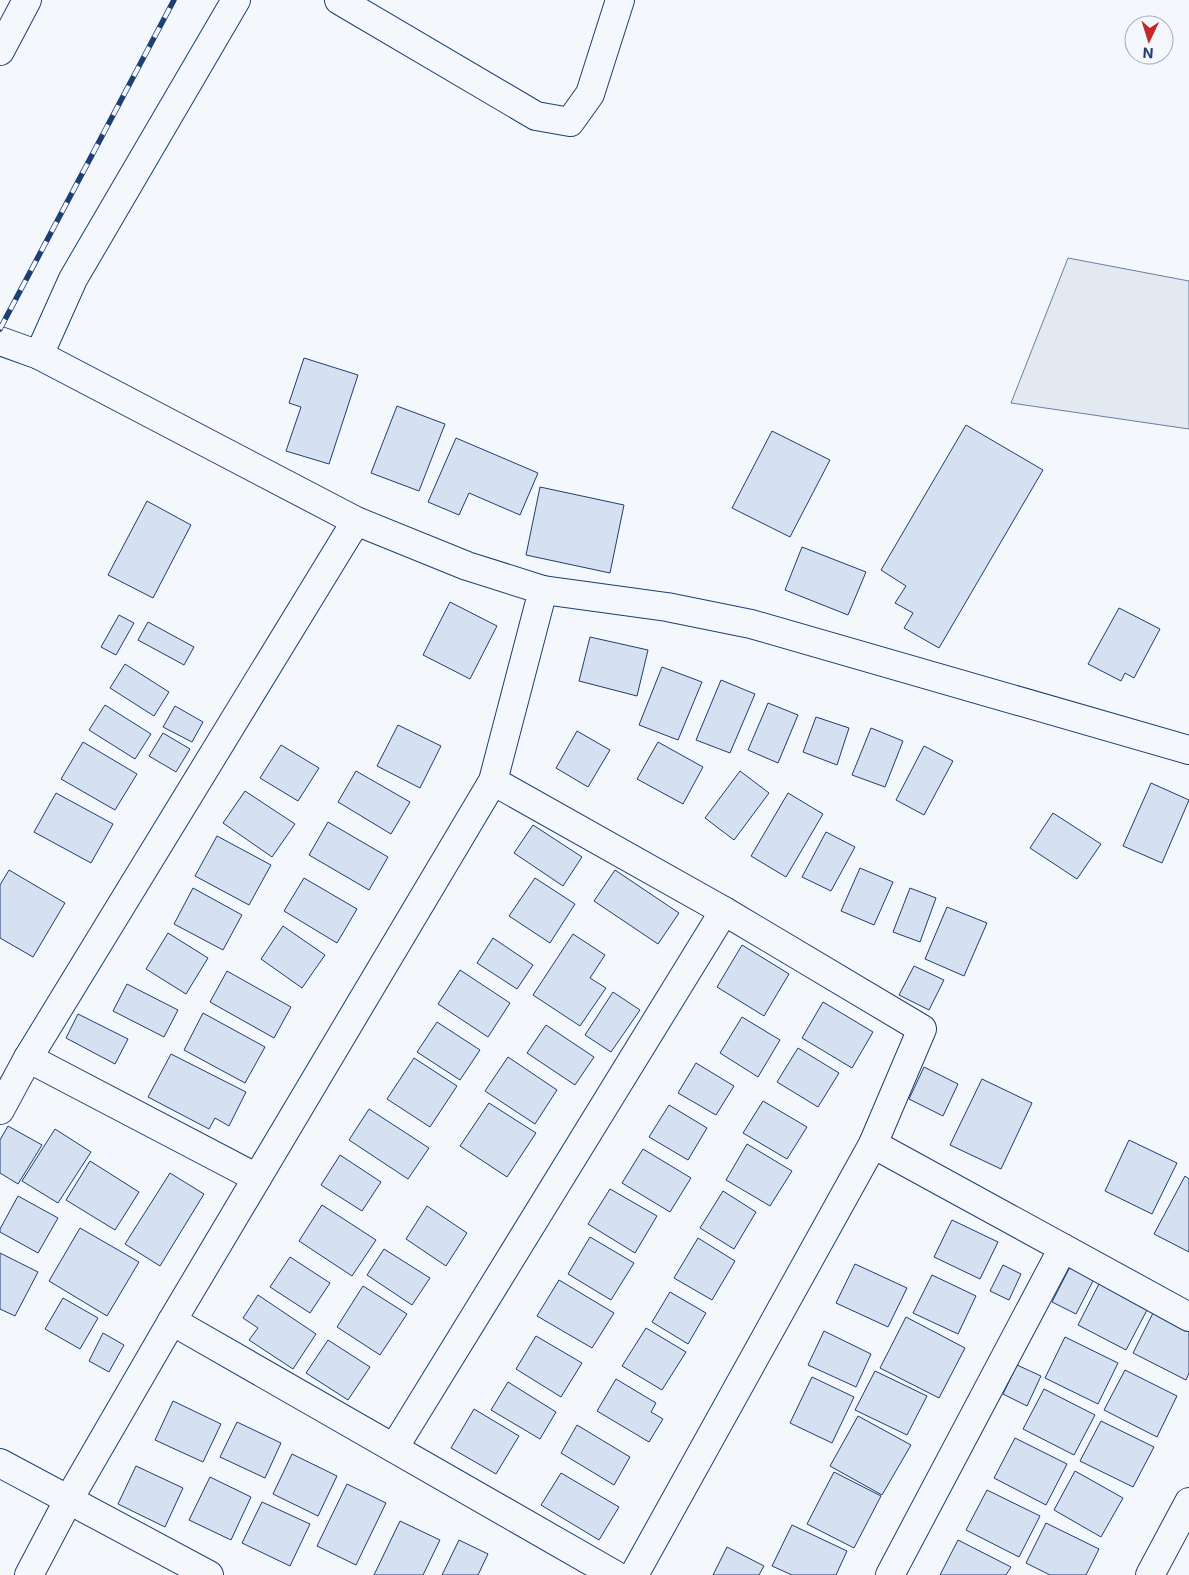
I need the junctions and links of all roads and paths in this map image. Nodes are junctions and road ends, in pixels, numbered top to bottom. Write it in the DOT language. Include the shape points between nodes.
graph roads {
  1 [pos="27,0"];
  2 [pos="236,0"];
  3 [pos="339,0"];
  4 [pos="620,0"];
  5 [pos="0,51"];
  6 [pos="0,341"];
  7 [pos="39,355"];
  8 [pos="356,521"];
  9 [pos="543,590"];
  10 [pos="1189,750"];
  11 [pos="493,781"];
  12 [pos="724,911"];
  13 [pos="28,1058"];
  14 [pos="0,1110"];
  15 [pos="872,1144"];
  16 [pos="257,1178"];
  17 [pos="1063,1248"];
  18 [pos="1189,1317"];
  19 [pos="172,1321"];
  20 [pos="394,1448"];
  21 [pos="0,1463"];
  22 [pos="68,1499"];
  23 [pos="1189,1502"];
  24 [pos="28,1575"];
  25 [pos="209,1575"];
  26 [pos="615,1575"];
  27 [pos="634,1575"];
  28 [pos="890,1575"];
  29 [pos="1150,1575"];
  1 -- 5 [label="street"];
  2 -- 7 [label="street" via="73,279"];
  3 -- 4 [label="street" via="536,116 570,122 590,94"];
  6 -- 7 [label="street"];
  7 -- 8 [label="street"];
  8 -- 9 [label="street" via="467,566"];
  8 -- 13 [label="street"];
  9 -- 10 [label="street" via="667,607 751,624"];
  9 -- 11 [label="street"];
  11 -- 12 [label="street"];
  11 -- 16 [label="street"];
  12 -- 15 [label="street" via="922,1029"];
  12 -- 20 [label="street"];
  13 -- 14 [label="street"];
  13 -- 16 [label="street"];
  15 -- 17 [label="street"];
  15 -- 27 [label="street"];
  16 -- 19 [label="street"];
  17 -- 18 [label="street"];
  17 -- 28 [label="street"];
  19 -- 20 [label="street"];
  19 -- 22 [label="street"];
  20 -- 26 [label="street"];
  21 -- 22 [label="street"];
  22 -- 24 [label="street"];
  22 -- 25 [label="street"];
  23 -- 29 [label="street"];
}
